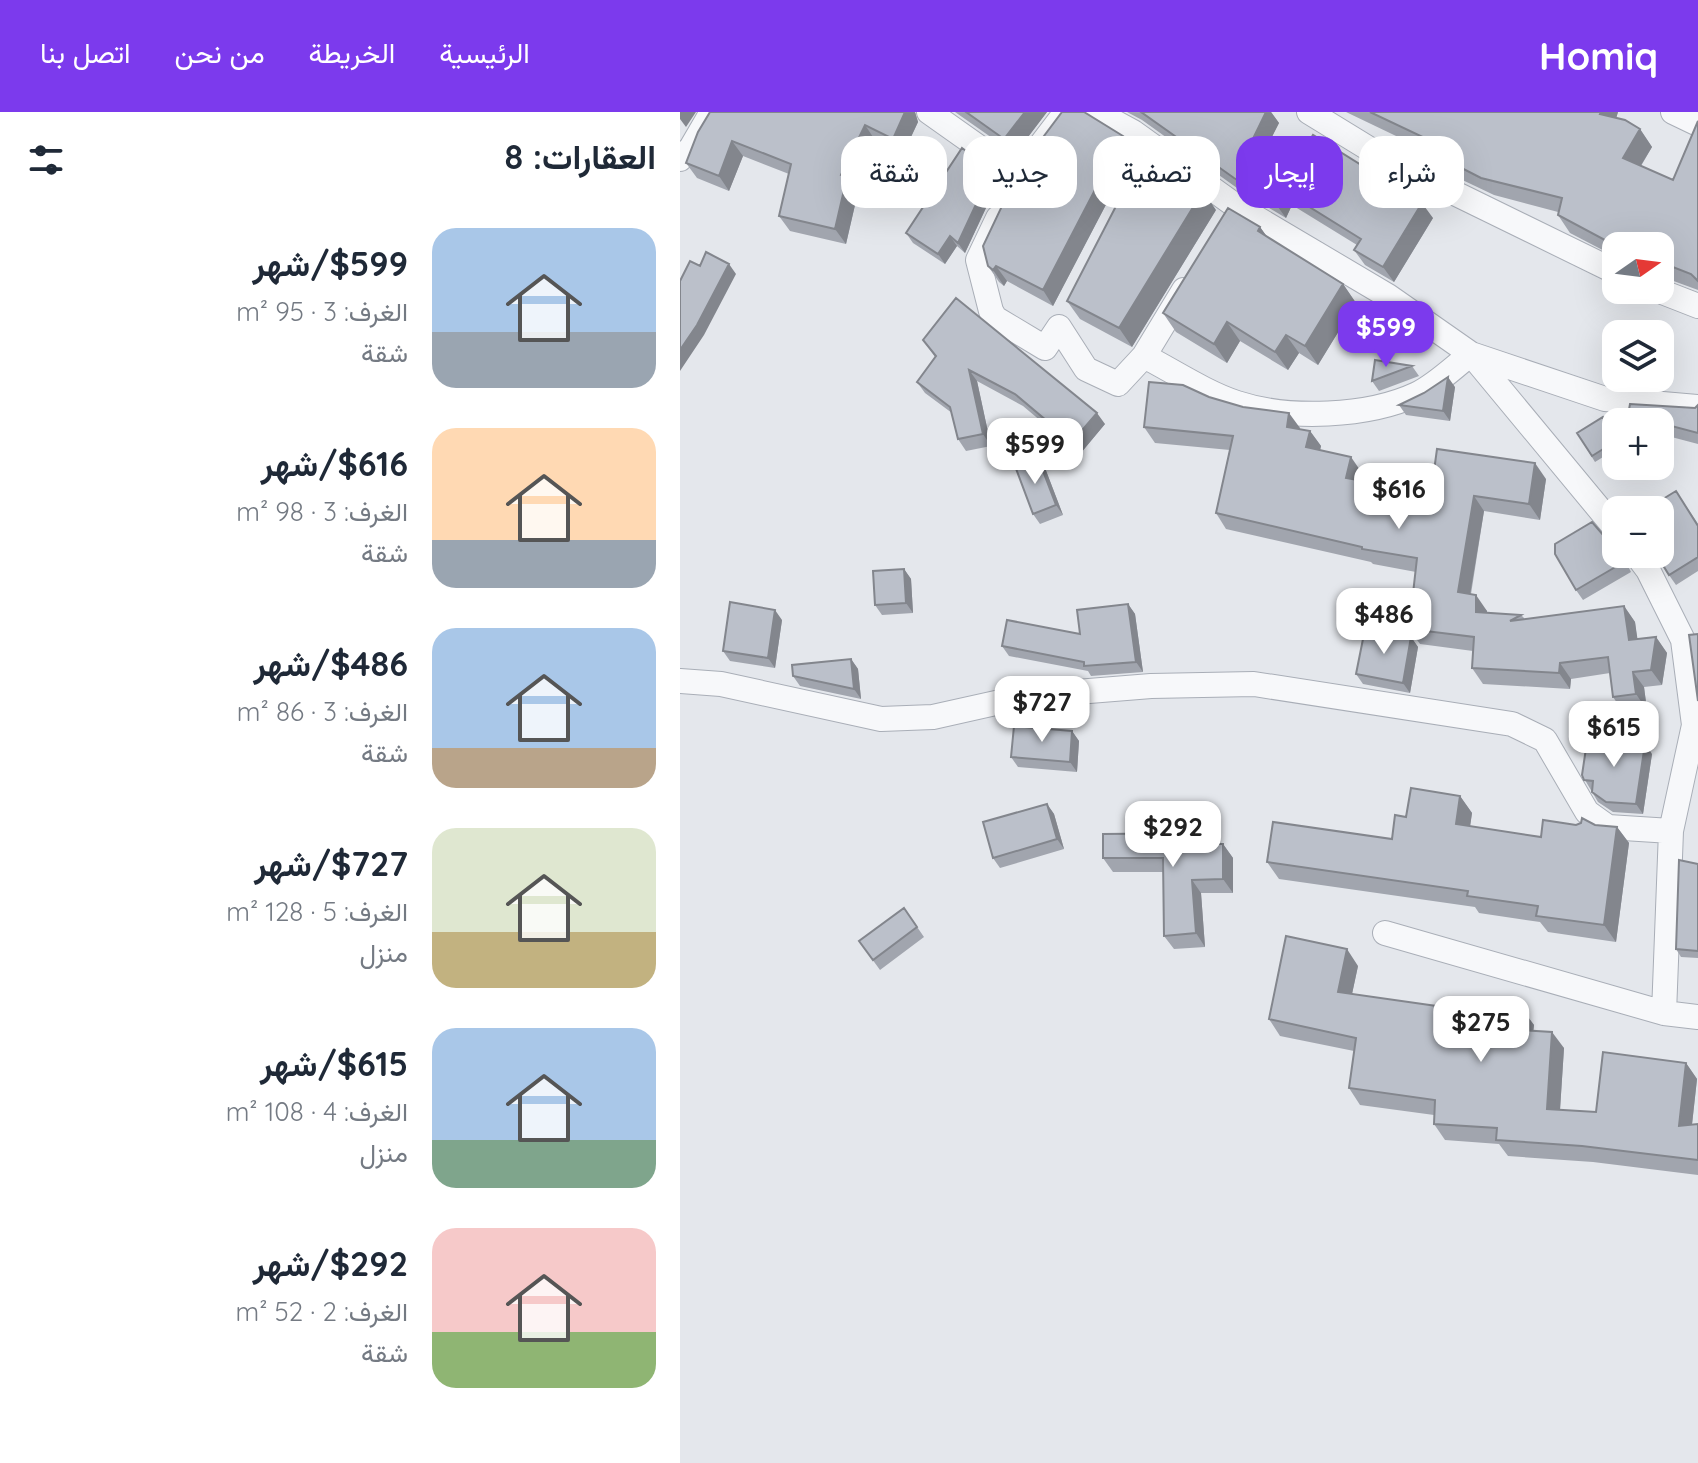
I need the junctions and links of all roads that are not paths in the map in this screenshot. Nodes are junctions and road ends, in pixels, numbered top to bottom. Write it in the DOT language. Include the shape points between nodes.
graph roads {
  1 [pos="712,112"];
  2 [pos="1066,112"];
  3 [pos="1096,112"];
  4 [pos="1309,112"];
  5 [pos="1673,112"];
  6 [pos="937,114"];
  7 [pos="1698,124"];
  8 [pos="1144,130"];
  9 [pos="1049,136"];
  10 [pos="963,140"];
  11 [pos="680,159"];
  12 [pos="1236,206"];
  13 [pos="1002,208"];
  14 [pos="1239,208"];
  15 [pos="1221,231"];
  16 [pos="1602,265"];
  17 [pos="1198,269"];
  18 [pos="1674,297"];
  19 [pos="1698,306"];
  20 [pos="1471,354"];
  21 [pos="1144,356"];
  22 [pos="1698,407"];
  23 [pos="1602,512"];
  24 [pos="1646,568"];
  25 [pos="680,681"];
  26 [pos="1671,831"];
  27 [pos="1385,933"];
  28 [pos="1664,1013"];
  29 [pos="1698,1017"];
  1 -- 11 [label="street"];
  2 -- 9 [label="street"];
  3 -- 8 [label="street"];
  4 -- 16 [label="street" via="1389,161"];
  5 -- 7 [label="street"];
  6 -- 10 [label="street"];
  8 -- 12 [label="street"];
  12 -- 15 [label="street"];
  13 -- 21 [label="street" via="978,260 991,311 1003,324 1045,348 1063,320 1086,369 1118,384"];
  14 -- 20 [label="street" via="1388,296"];
  17 -- 21 [label="street"];
  18 -- 19 [label="street"];
  20 -- 21 [label="street" via="1418,394 1368,408 1295,415 1236,403"];
  20 -- 22 [label="street" via="1605,399"];
  20 -- 23 [label="street"];
  24 -- 26 [label="street" via="1683,640 1694,725"];
  25 -- 26 [label="street" via="721,684 881,719 933,717 1027,696 1254,684 1512,724 1545,740 1587,812 1608,827"];
  26 -- 28 [label="street"];
  27 -- 28 [label="street"];
  28 -- 29 [label="street"];
}
